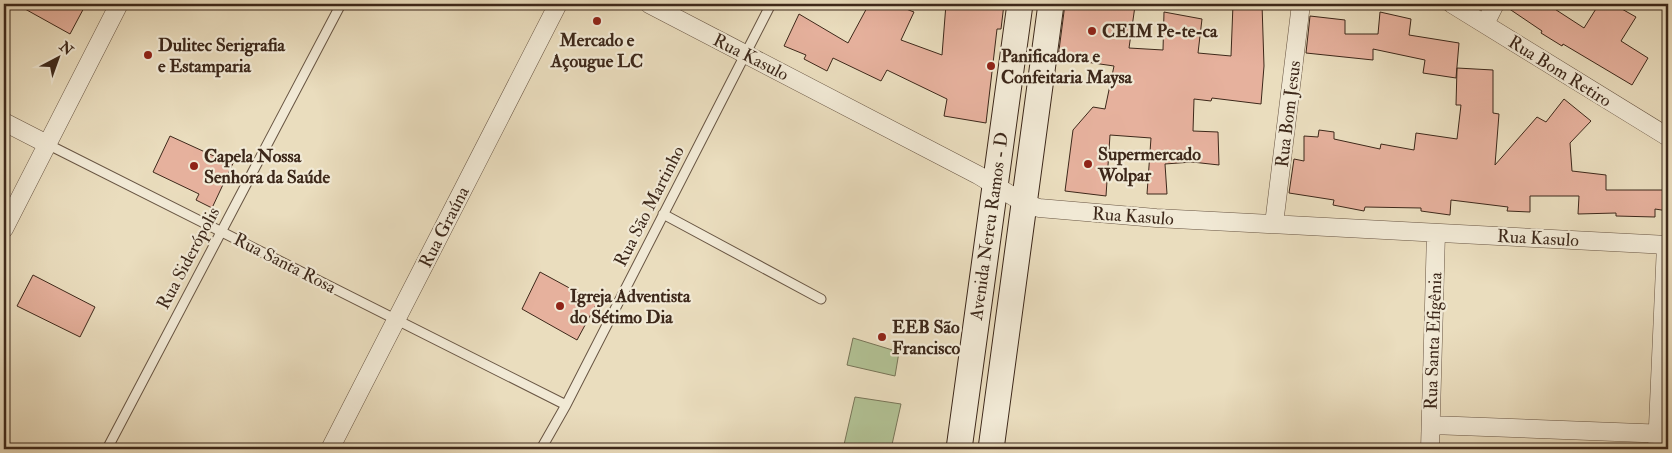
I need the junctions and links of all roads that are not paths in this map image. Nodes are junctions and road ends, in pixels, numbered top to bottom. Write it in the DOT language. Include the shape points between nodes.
graph roads {
  1 [pos="119,4"];
  2 [pos="341,4"];
  3 [pos="558,4"];
  4 [pos="649,4"];
  5 [pos="771,4"];
  6 [pos="1020,4"];
  7 [pos="1051,4"];
  8 [pos="1302,4"];
  9 [pos="1452,4"];
  10 [pos="1495,4"];
  11 [pos="1484,24"];
  12 [pos="745,54"];
  13 [pos="4,122"];
  14 [pos="1668,138"];
  15 [pos="47,144"];
  16 [pos="994,185"];
  17 [pos="1024,203"];
  18 [pos="663,214"];
  19 [pos="1274,224"];
  20 [pos="4,229"];
  21 [pos="221,231"];
  22 [pos="1436,233"];
  23 [pos="1667,245"];
  24 [pos="821,299"];
  25 [pos="396,319"];
  26 [pos="566,405"];
  27 [pos="1431,425"];
  28 [pos="1661,439"];
  29 [pos="107,449"];
  30 [pos="330,449"];
  31 [pos="541,449"];
  32 [pos="959,449"];
  33 [pos="991,449"];
  34 [pos="1430,449"];
  1 -- 15 [label="street"];
  2 -- 21 [label="lane, Rua Siderópolis"];
  3 -- 25 [label="street, Rua Graúna"];
  4 -- 12 [label="street, Rua Kasulo"];
  5 -- 12 [label="lane, Rua São Martinho"];
  6 -- 16 [label="street, Avenida Nereu Ramos - D"];
  7 -- 17 [label="street, Avenida Nereu Ramos - D"];
  8 -- 19 [label="street, Rua Bom Jesus"];
  9 -- 11 [label="street, Rua Bom Retiro"];
  10 -- 11 [label="street"];
  11 -- 14 [label="street, Rua Bom Retiro"];
  12 -- 16 [label="street, Rua Kasulo"];
  12 -- 18 [label="lane, Rua São Martinho"];
  13 -- 15 [label="street, Rua Santa Rosa"];
  15 -- 20 [label="street"];
  15 -- 21 [label="lane, Rua Santa Rosa"];
  16 -- 17 [label="street, Rua Kasulo"];
  16 -- 32 [label="street, Avenida Nereu Ramos - D"];
  17 -- 19 [label="street, Rua Kasulo" via="1058,210"];
  17 -- 33 [label="street, Avenida Nereu Ramos - D"];
  18 -- 24 [label="lane"];
  18 -- 26 [label="lane, Rua São Martinho"];
  19 -- 22 [label="street, Rua Kasulo"];
  21 -- 25 [label="lane, Rua Santa Rosa"];
  21 -- 29 [label="lane, Rua Siderópolis"];
  22 -- 23 [label="street, Rua Kasulo"];
  22 -- 27 [label="street, Rua Santa Efigênia"];
  23 -- 28 [label="street"];
  25 -- 26 [label="lane, Rua Santa Rosa"];
  25 -- 30 [label="street, Rua Graúna"];
  26 -- 31 [label="lane, Rua São Martinho"];
  27 -- 28 [label="street"];
  27 -- 34 [label="street, Rua Santa Efigênia"];
}
